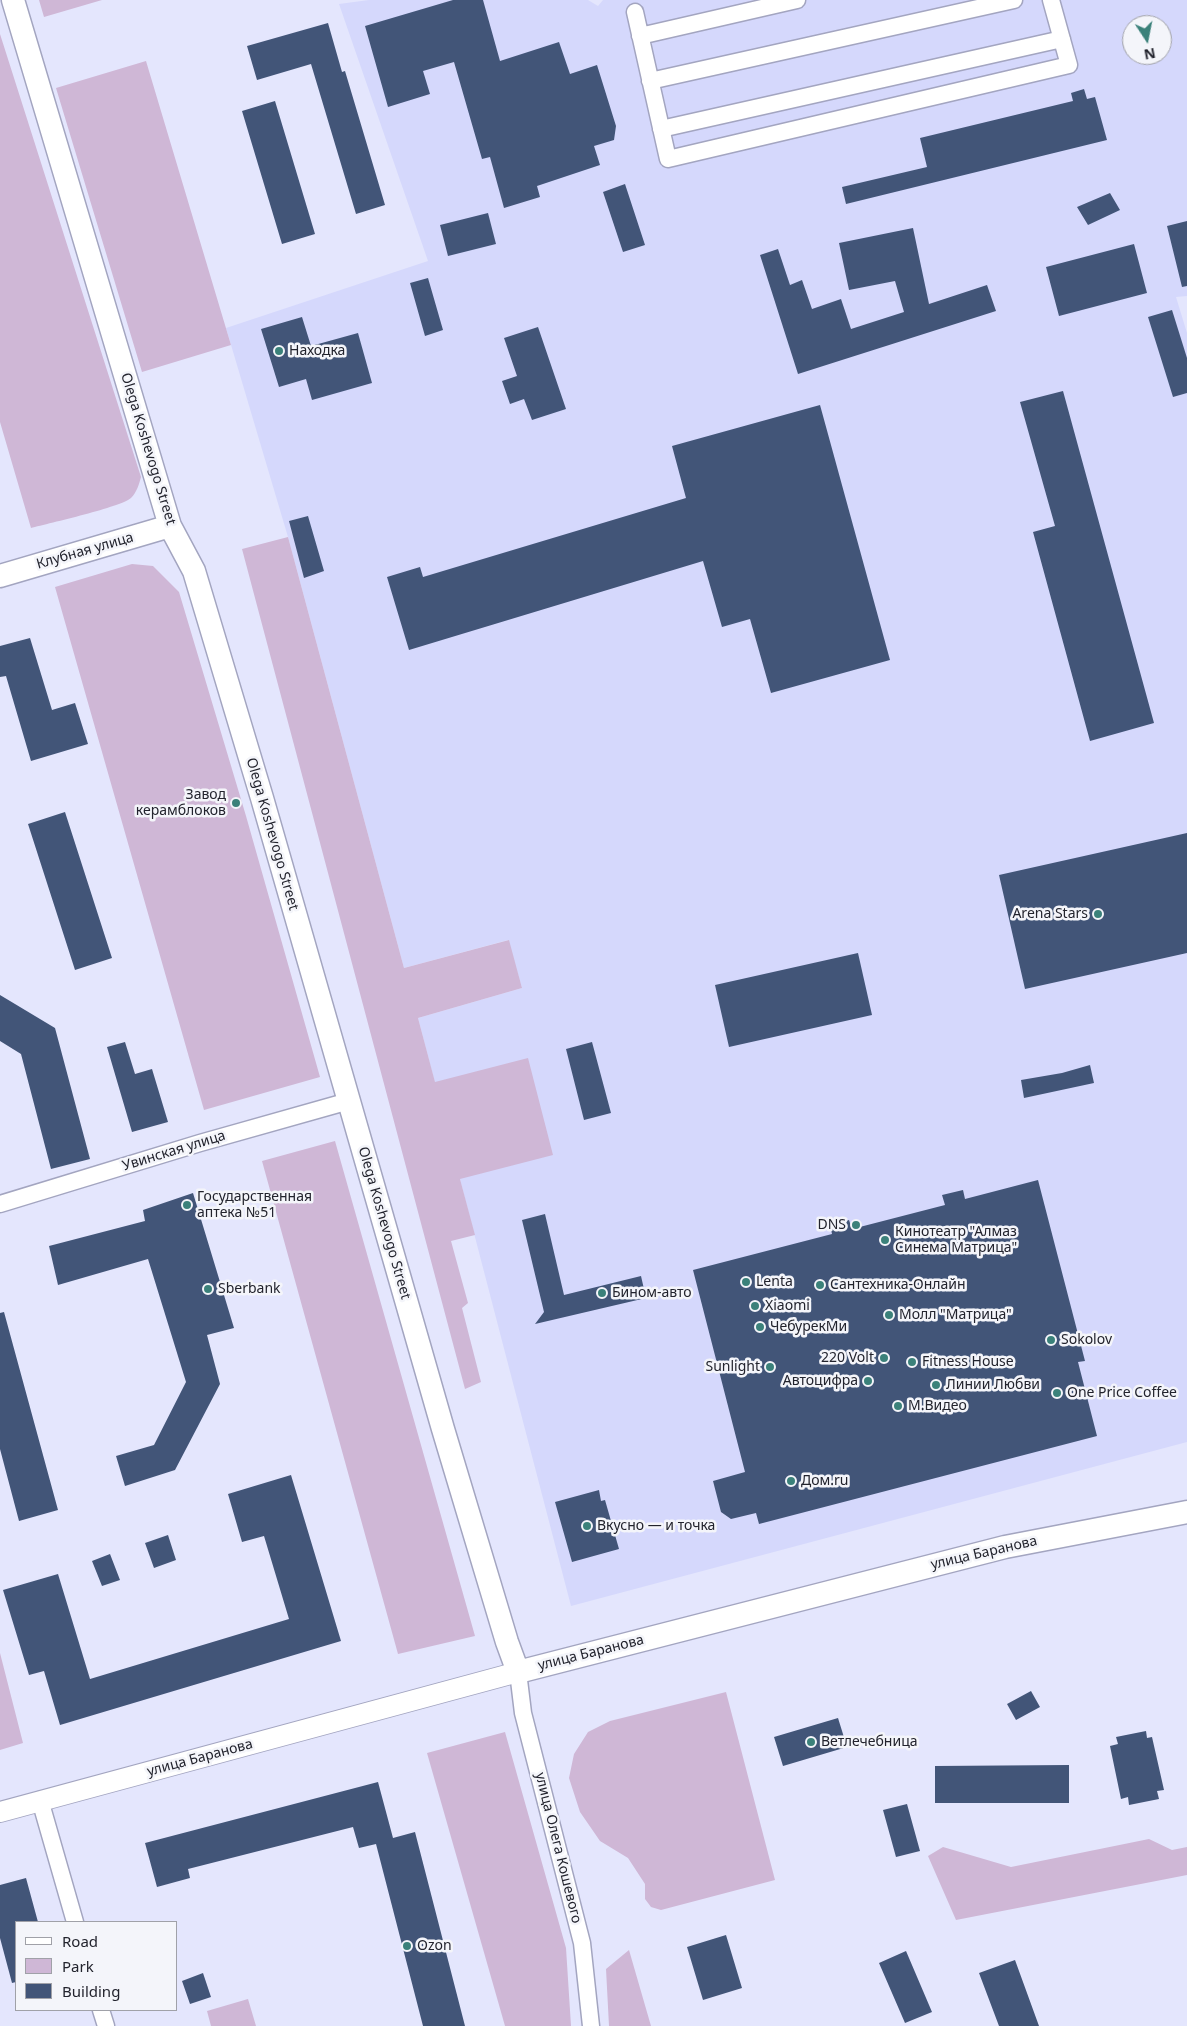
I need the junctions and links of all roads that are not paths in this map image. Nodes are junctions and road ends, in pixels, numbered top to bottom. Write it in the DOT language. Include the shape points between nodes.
graph roads {
  1 [pos="13,0"];
  2 [pos="797,0"];
  3 [pos="1014,0"];
  4 [pos="1051,0"];
  5 [pos="635,12"];
  6 [pos="640,36"];
  7 [pos="1062,39"];
  8 [pos="650,81"];
  9 [pos="661,129"];
  10 [pos="170,526"];
  11 [pos="0,576"];
  12 [pos="348,1101"];
  13 [pos="0,1204"];
  14 [pos="1187,1512"];
  15 [pos="518,1672"];
  16 [pos="40,1800"];
  17 [pos="0,1812"];
  18 [pos="75,1921"];
  19 [pos="101,2011"];
  20 [pos="106,2026"];
  21 [pos="591,2026"];
  1 -- 10 [label="main road, Olega Koshevogo Street"];
  2 -- 6 [label="street"];
  3 -- 8 [label="street"];
  4 -- 7 [label="street"];
  5 -- 6 [label="street"];
  6 -- 8 [label="street"];
  7 -- 9 [label="street"];
  7 -- 9 [label="street" via="1069,65 668,159"];
  8 -- 9 [label="street"];
  10 -- 11 [label="main road, Клубная улица"];
  10 -- 12 [label="main road, Olega Koshevogo Street" via="195,575"];
  12 -- 13 [label="street, Увинская улица"];
  12 -- 15 [label="main road, Olega Koshevogo Street"];
  14 -- 15 [label="main road, улица Баранова" via="1005,1547"];
  15 -- 16 [label="street, улица Баранова"];
  15 -- 21 [label="street, улица Олега Кошевого" via="523,1714 582,1943"];
  16 -- 17 [label="street, улица Баранова"];
  16 -- 18 [label="street"];
  19 -- 20 [label="street"];
}
